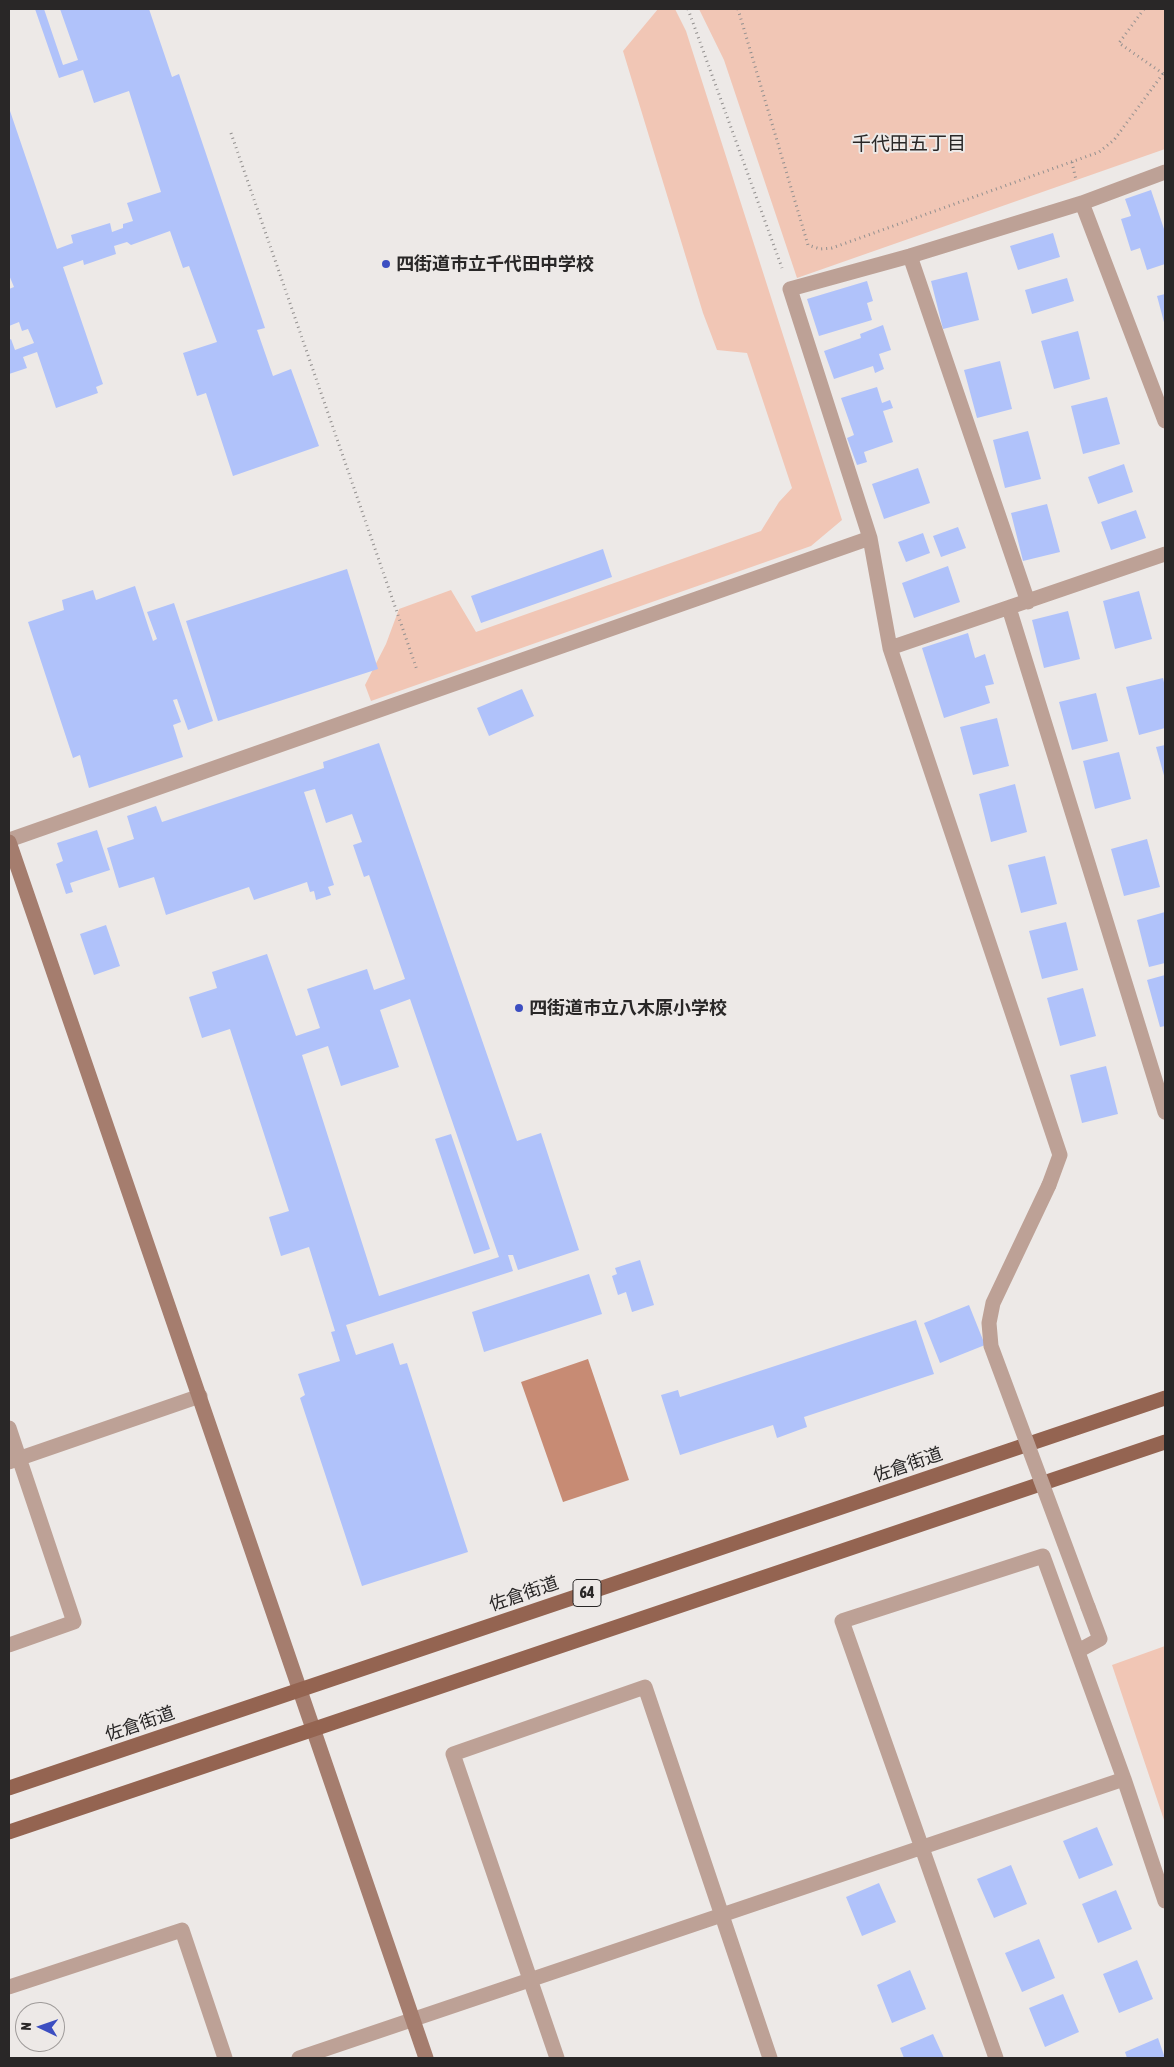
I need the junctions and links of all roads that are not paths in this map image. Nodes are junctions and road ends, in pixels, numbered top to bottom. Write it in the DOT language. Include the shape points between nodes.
graph roads {
  1 [pos="1165,172"];
  2 [pos="1082,203"];
  3 [pos="910,256"];
  4 [pos="1165,421"];
  5 [pos="870,538"];
  6 [pos="1165,554"];
  7 [pos="1028,602"];
  8 [pos="1009,608"];
  9 [pos="890,648"];
  10 [pos="9,841"];
  11 [pos="14,875"];
  12 [pos="1158,1067"];
  13 [pos="1165,1112"];
  14 [pos="200,1396"];
  15 [pos="1165,1398"];
  16 [pos="9,1428"];
  17 [pos="1165,1442"];
  18 [pos="14,1460"];
  19 [pos="9,1645"];
  20 [pos="1078,1652"];
  21 [pos="300,1690"];
  22 [pos="314,1729"];
  23 [pos="1124,1779"];
  24 [pos="9,1788"];
  25 [pos="9,1832"];
  26 [pos="921,1848"];
  27 [pos="1165,1901"];
  28 [pos="722,1915"];
  29 [pos="530,1980"];
  30 [pos="9,1987"];
  31 [pos="413,2020"];
  32 [pos="225,2058"];
  33 [pos="299,2058"];
  34 [pos="426,2058"];
  35 [pos="557,2058"];
  36 [pos="770,2058"];
  37 [pos="996,2058"];
  1 -- 2 [label="street"];
  2 -- 3 [label="street"];
  2 -- 4 [label="street"];
  3 -- 5 [label="street" via="790,289"];
  3 -- 7 [label="street"];
  5 -- 9 [label="street"];
  5 -- 10 [label="street"];
  6 -- 7 [label="street"];
  7 -- 8 [label="street"];
  8 -- 9 [label="street"];
  8 -- 12 [label="street"];
  9 -- 20 [label="street, bridge" via="1060,1155 993,1303 989,1323 991,1346 1100,1639"];
  10 -- 11 [label="street"];
  11 -- 14 [label="street"];
  12 -- 13 [label="street"];
  14 -- 18 [label="street"];
  14 -- 21 [label="street"];
  15 -- 21 [label="main road, 佐倉街道 / 64"];
  16 -- 18 [label="street"];
  17 -- 22 [label="main road, 64"];
  18 -- 19 [label="street" via="74,1622"];
  20 -- 23 [label="street"];
  20 -- 26 [label="street" via="1043,1556 842,1621"];
  21 -- 22 [label="street"];
  21 -- 24 [label="main road, 佐倉街道 / 64"];
  22 -- 25 [label="main road, 64"];
  22 -- 31 [label="street"];
  23 -- 26 [label="street"];
  23 -- 27 [label="street"];
  26 -- 28 [label="street"];
  26 -- 37 [label="street"];
  28 -- 29 [label="street"];
  28 -- 29 [label="street" via="645,1687 453,1754"];
  28 -- 36 [label="street"];
  29 -- 31 [label="street"];
  29 -- 35 [label="street"];
  30 -- 32 [label="street" via="182,1930"];
  31 -- 33 [label="street"];
  31 -- 34 [label="street"];
}
